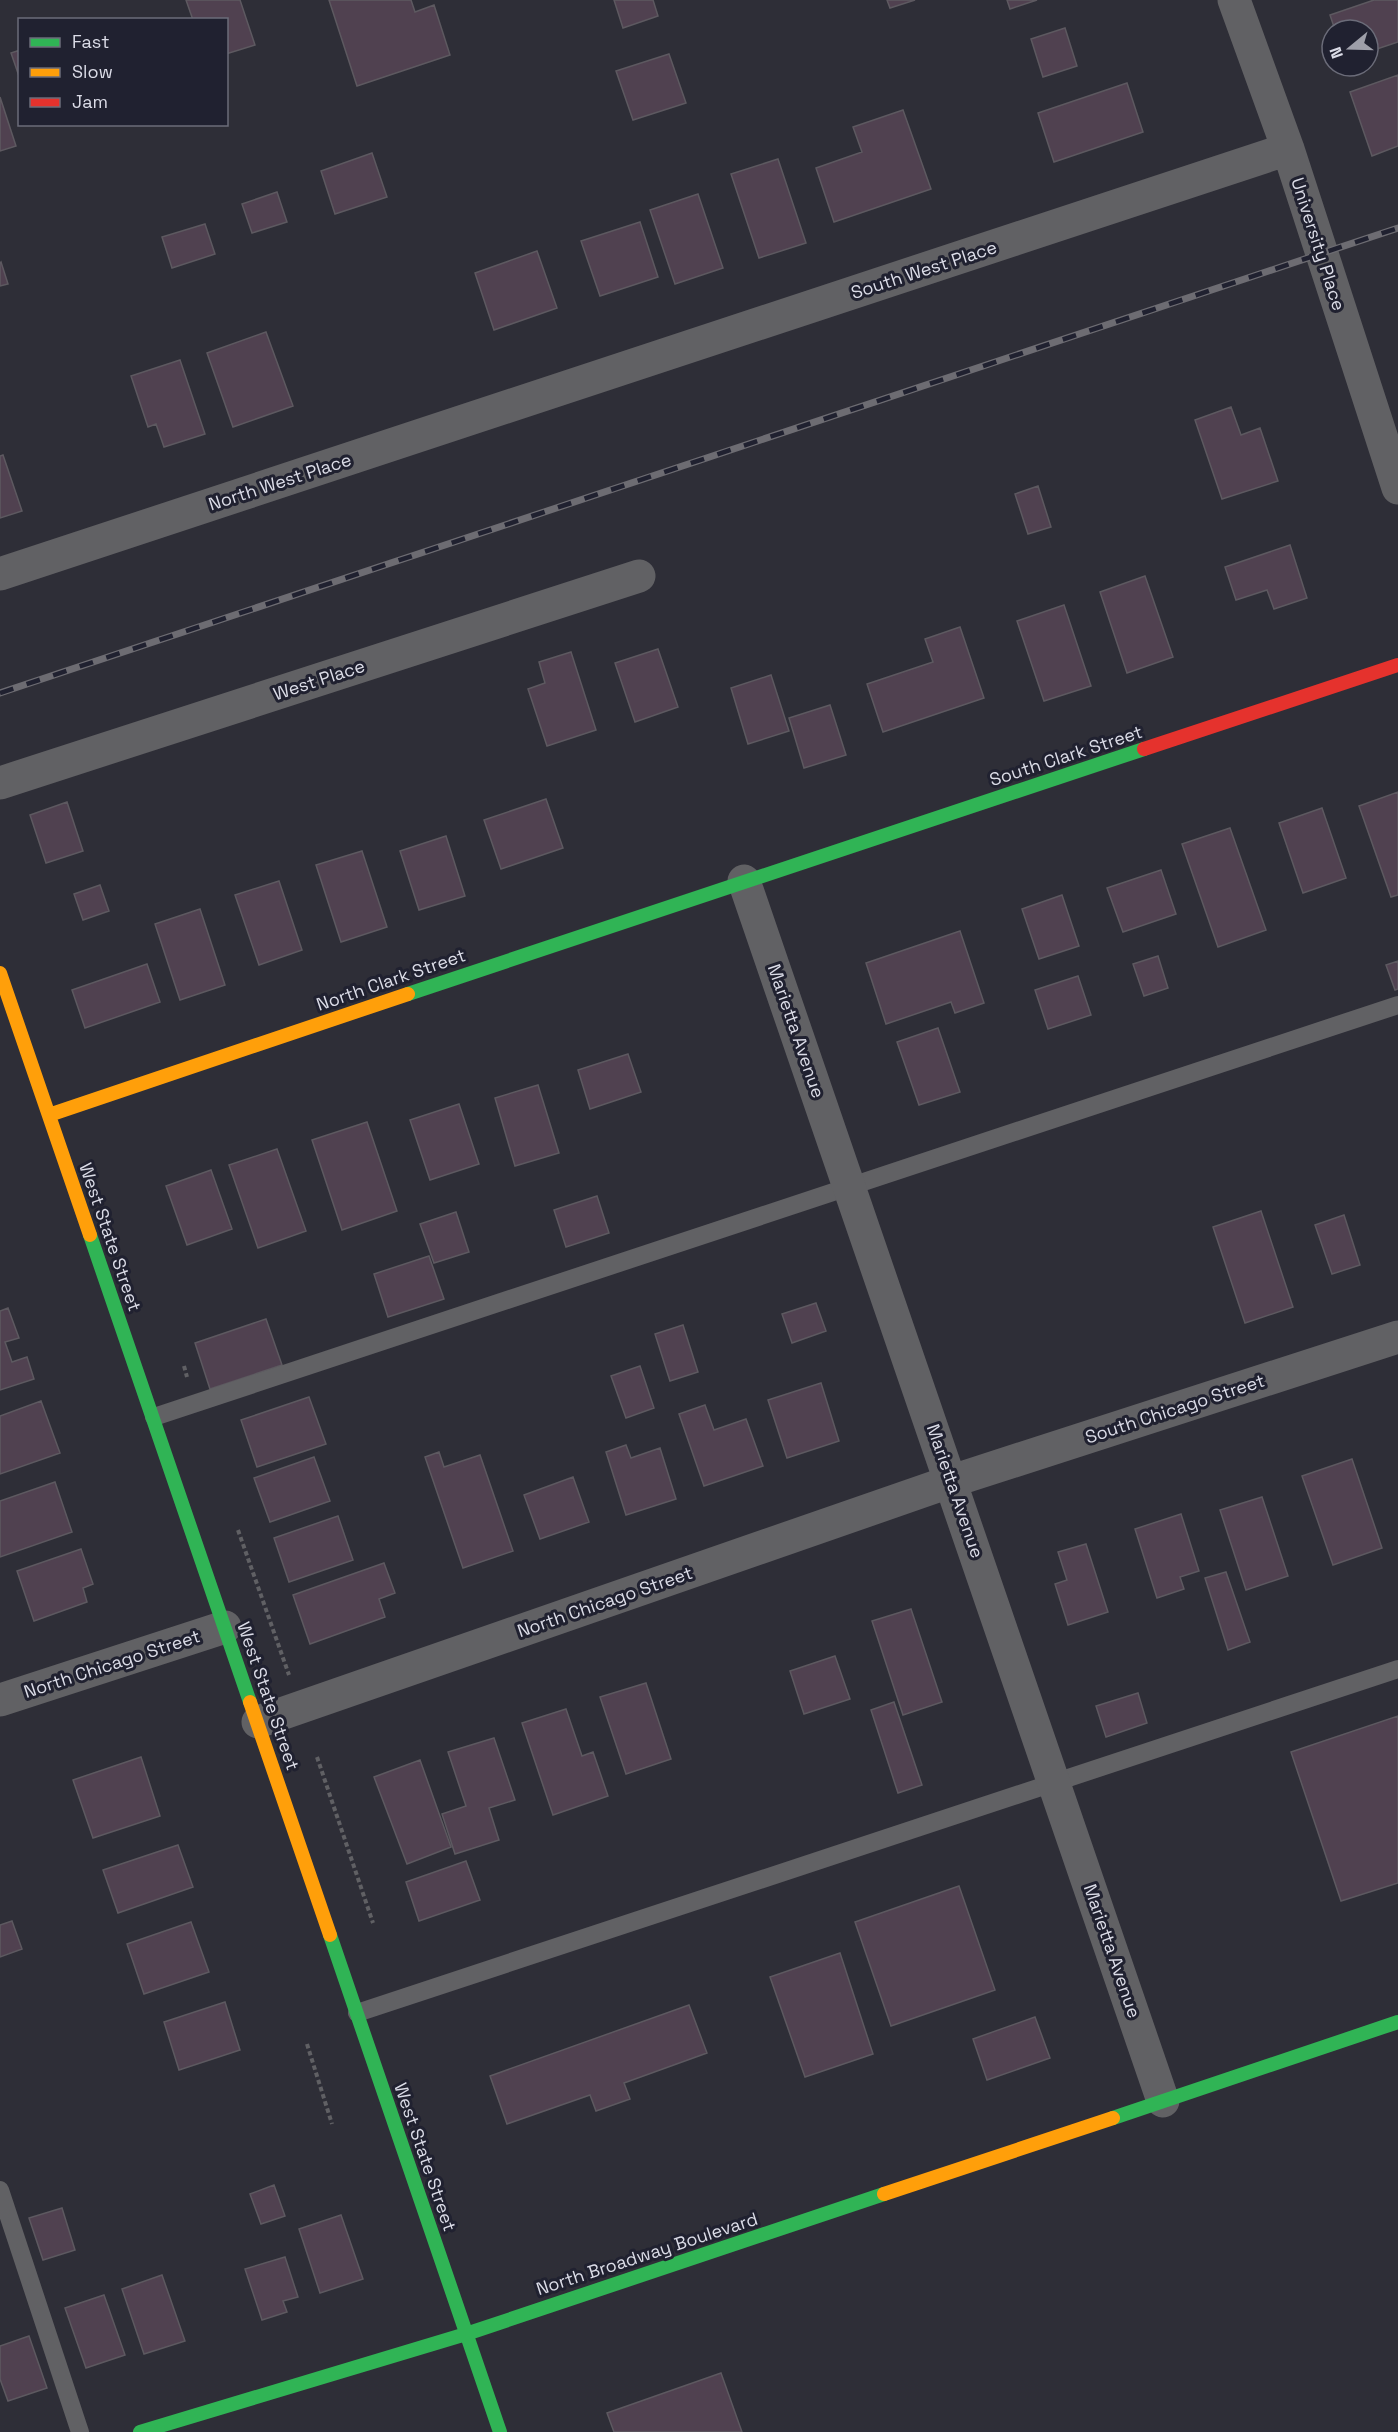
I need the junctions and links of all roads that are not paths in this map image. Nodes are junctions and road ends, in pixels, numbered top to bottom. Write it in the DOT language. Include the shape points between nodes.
graph roads {
  1 [pos="1234,0"];
  2 [pos="1288,149"];
  3 [pos="560,391"];
  4 [pos="1398,488"];
  5 [pos="0,574"];
  6 [pos="639,576"];
  7 [pos="1398,665"];
  8 [pos="0,783"];
  9 [pos="744,880"];
  10 [pos="0,973"];
  11 [pos="1398,1005"];
  12 [pos="49,1115"];
  13 [pos="850,1186"];
  14 [pos="1398,1337"];
  15 [pos="154,1417"];
  16 [pos="952,1481"];
  17 [pos="225,1627"];
  18 [pos="1398,1669"];
  19 [pos="0,1701"];
  20 [pos="258,1722"];
  21 [pos="1055,1782"];
  22 [pos="357,2013"];
  23 [pos="1398,2022"];
  24 [pos="1163,2102"];
  25 [pos="0,2190"];
  26 [pos="466,2334"];
  27 [pos="80,2432"];
  28 [pos="140,2432"];
  29 [pos="500,2432"];
  1 -- 2 [label="street, University Place"];
  2 -- 3 [label="street, South West Place"];
  2 -- 4 [label="street, University Place"];
  3 -- 5 [label="street, North West Place"];
  6 -- 8 [label="street, West Place"];
  7 -- 9 [label="street, South Clark Street"];
  9 -- 12 [label="street, North Clark Street"];
  9 -- 13 [label="street, Marietta Avenue"];
  10 -- 12 [label="street, West State Street"];
  11 -- 13 [label="lane"];
  12 -- 15 [label="street, West State Street"];
  13 -- 15 [label="lane"];
  13 -- 16 [label="street, Marietta Avenue"];
  14 -- 16 [label="street, South Chicago Street"];
  15 -- 17 [label="street, West State Street"];
  16 -- 20 [label="street, North Chicago Street"];
  16 -- 21 [label="street, Marietta Avenue"];
  17 -- 19 [label="street, North Chicago Street"];
  17 -- 20 [label="street, West State Street"];
  18 -- 21 [label="lane"];
  20 -- 22 [label="street, West State Street"];
  21 -- 22 [label="lane"];
  21 -- 24 [label="street, Marietta Avenue"];
  22 -- 26 [label="street, West State Street"];
  23 -- 24 [label="street, North Broadway Boulevard"];
  24 -- 26 [label="street, North Broadway Boulevard"];
  25 -- 27 [label="lane"];
  26 -- 28 [label="street, North Broadway Boulevard"];
  26 -- 29 [label="street, West State Street"];
}
